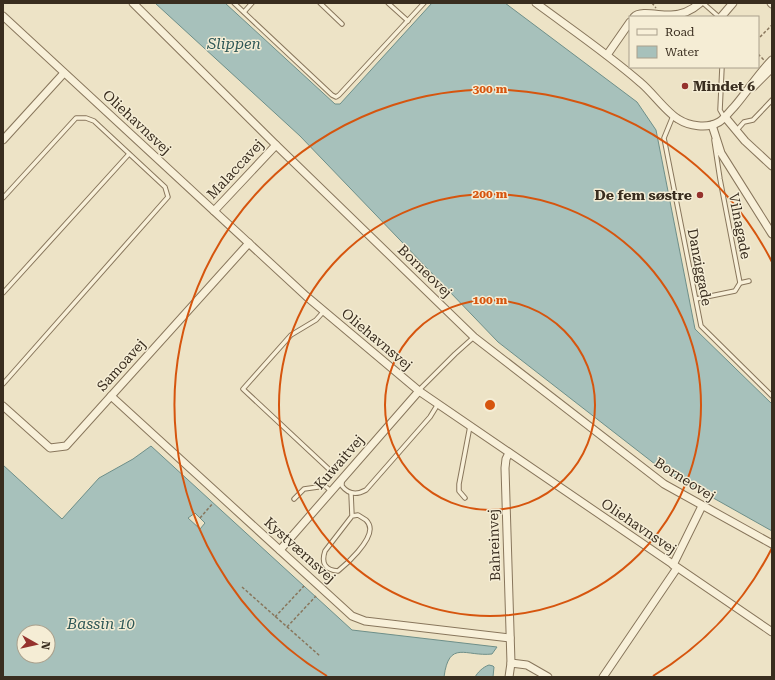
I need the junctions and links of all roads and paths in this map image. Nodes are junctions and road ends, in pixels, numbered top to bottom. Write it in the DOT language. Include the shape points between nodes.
graph roads {
  1 [pos="133,3"];
  2 [pos="234,3"];
  3 [pos="252,3"];
  4 [pos="320,3"];
  5 [pos="388,3"];
  6 [pos="424,3"];
  7 [pos="701,3"];
  8 [pos="733,3"];
  9 [pos="540,4"];
  10 [pos="244,12"];
  11 [pos="3,16"];
  12 [pos="634,16"];
  13 [pos="719,16"];
  14 [pos="721,16"];
  15 [pos="408,21"];
  16 [pos="342,24"];
  17 [pos="629,24"];
  18 [pos="772,25"];
  19 [pos="760,37"];
  20 [pos="607,55"];
  21 [pos="772,60"];
  22 [pos="722,68"];
  23 [pos="772,68"];
  24 [pos="64,73"];
  25 [pos="747,92"];
  26 [pos="772,100"];
  27 [pos="673,116"];
  28 [pos="725,117"];
  29 [pos="712,125"];
  30 [pos="736,131"];
  31 [pos="3,140"];
  32 [pos="276,145"];
  33 [pos="129,154"];
  34 [pos="772,166"];
  35 [pos="3,198"];
  36 [pos="214,211"];
  37 [pos="772,234"];
  38 [pos="249,243"];
  39 [pos="750,281"];
  40 [pos="740,283"];
  41 [pos="3,293"];
  42 [pos="696,299"];
  43 [pos="324,311"];
  44 [pos="474,337"];
  45 [pos="3,384"];
  46 [pos="419,391"];
  47 [pos="111,396"];
  48 [pos="772,396"];
  49 [pos="438,404"];
  50 [pos="3,406"];
  51 [pos="470,426"];
  52 [pos="509,453"];
  53 [pos="333,473"];
  54 [pos="342,478"];
  55 [pos="331,491"];
  56 [pos="351,493"];
  57 [pos="465,498"];
  58 [pos="294,499"];
  59 [pos="213,503"];
  60 [pos="702,506"];
  61 [pos="352,516"];
  62 [pos="200,518"];
  63 [pos="772,544"];
  64 [pos="280,550"];
  65 [pos="675,566"];
  66 [pos="304,586"];
  67 [pos="242,587"];
  68 [pos="316,596"];
  69 [pos="276,617"];
  70 [pos="287,627"];
  71 [pos="772,632"];
  72 [pos="510,638"];
  73 [pos="320,656"];
  74 [pos="511,663"];
  75 [pos="509,677"];
  76 [pos="548,677"];
  77 [pos="603,677"];
  1 -- 32 [label="street, Borneovej"];
  2 -- 10 [label="lane"];
  3 -- 10 [label="lane"];
  4 -- 16 [label="lane"];
  5 -- 15 [label="lane"];
  6 -- 15 [label="lane"];
  7 -- 12 [label="street" via="686,12 672,15 641,13"];
  7 -- 13 [label="lane"];
  8 -- 14 [label="street"];
  9 -- 20 [label="street"];
  10 -- 15 [label="lane" via="336,97"];
  11 -- 24 [label="street, Oliehavnsvej"];
  17 -- 20 [label="street"];
  18 -- 19 [label="path"];
  20 -- 27 [label="street" via="641,83"];
  21 -- 25 [label="street"];
  22 -- 28 [label="lane" via="720,110"];
  23 -- 25 [label="street"];
  24 -- 31 [label="street"];
  24 -- 36 [label="street, Oliehavnsvej"];
  25 -- 28 [label="street"];
  26 -- 30 [label="lane" via="753,120 744,122"];
  27 -- 29 [label="street" via="693,125"];
  27 -- 42 [label="lane, Danziggade" via="664,138"];
  28 -- 29 [label="street"];
  28 -- 30 [label="street"];
  29 -- 37 [label="street" via="721,153"];
  29 -- 40 [label="lane, Vilnagade"];
  30 -- 34 [label="street"];
  32 -- 36 [label="street, Malaccavej"];
  32 -- 44 [label="street, Borneovej"];
  33 -- 35 [label="lane" via="94,121 76,118"];
  33 -- 41 [label="lane"];
  33 -- 45 [label="lane" via="165,187 168,197"];
  36 -- 38 [label="street, Oliehavnsvej"];
  38 -- 43 [label="street, Oliehavnsvej"];
  38 -- 47 [label="street, Samoavej"];
  39 -- 40 [label="lane"];
  40 -- 42 [label="lane" via="735,291"];
  42 -- 48 [label="lane, Danziggade" via="701,326"];
  43 -- 46 [label="street, Oliehavnsvej"];
  43 -- 53 [label="lane" via="316,320 291,335 243,389"];
  44 -- 46 [label="lane"];
  44 -- 60 [label="street, Borneovej" via="664,484"];
  46 -- 49 [label="street, Oliehavnsvej"];
  46 -- 54 [label="street, Kuwaitvej"];
  47 -- 50 [label="street, Samoavej" via="66,446 50,448"];
  47 -- 64 [label="street, Kystværnsvej"];
  49 -- 51 [label="street, Oliehavnsvej"];
  49 -- 56 [label="lane" via="430,417 366,490"];
  51 -- 52 [label="street, Oliehavnsvej"];
  51 -- 57 [label="lane" via="459,484 459,491"];
  52 -- 65 [label="street, Oliehavnsvej"];
  52 -- 72 [label="street, Bahreinvej" via="505,468"];
  54 -- 55 [label="street, Kuwaitvej"];
  54 -- 56 [label="lane" via="342,486"];
  55 -- 58 [label="lane" via="326,486 304,489"];
  55 -- 64 [label="street, Kuwaitvej"];
  56 -- 61 [label="lane"];
  59 -- 62 [label="path"];
  60 -- 63 [label="street, Borneovej"];
  60 -- 65 [label="street"];
  61 -- 61 [label="lane" via="366,520 370,528 368,535 344,566 338,571 330,570 325,566 325,551"];
  64 -- 72 [label="street, Kystværnsvej" via="359,620"];
  65 -- 71 [label="street, Oliehavnsvej"];
  65 -- 77 [label="street"];
  66 -- 69 [label="path"];
  67 -- 69 [label="path"];
  68 -- 70 [label="path"];
  69 -- 70 [label="path"];
  70 -- 73 [label="path"];
  72 -- 74 [label="street, Bahreinvej"];
  74 -- 75 [label="street, Bahreinvej"];
  74 -- 76 [label="street" via="527,665"];
}
